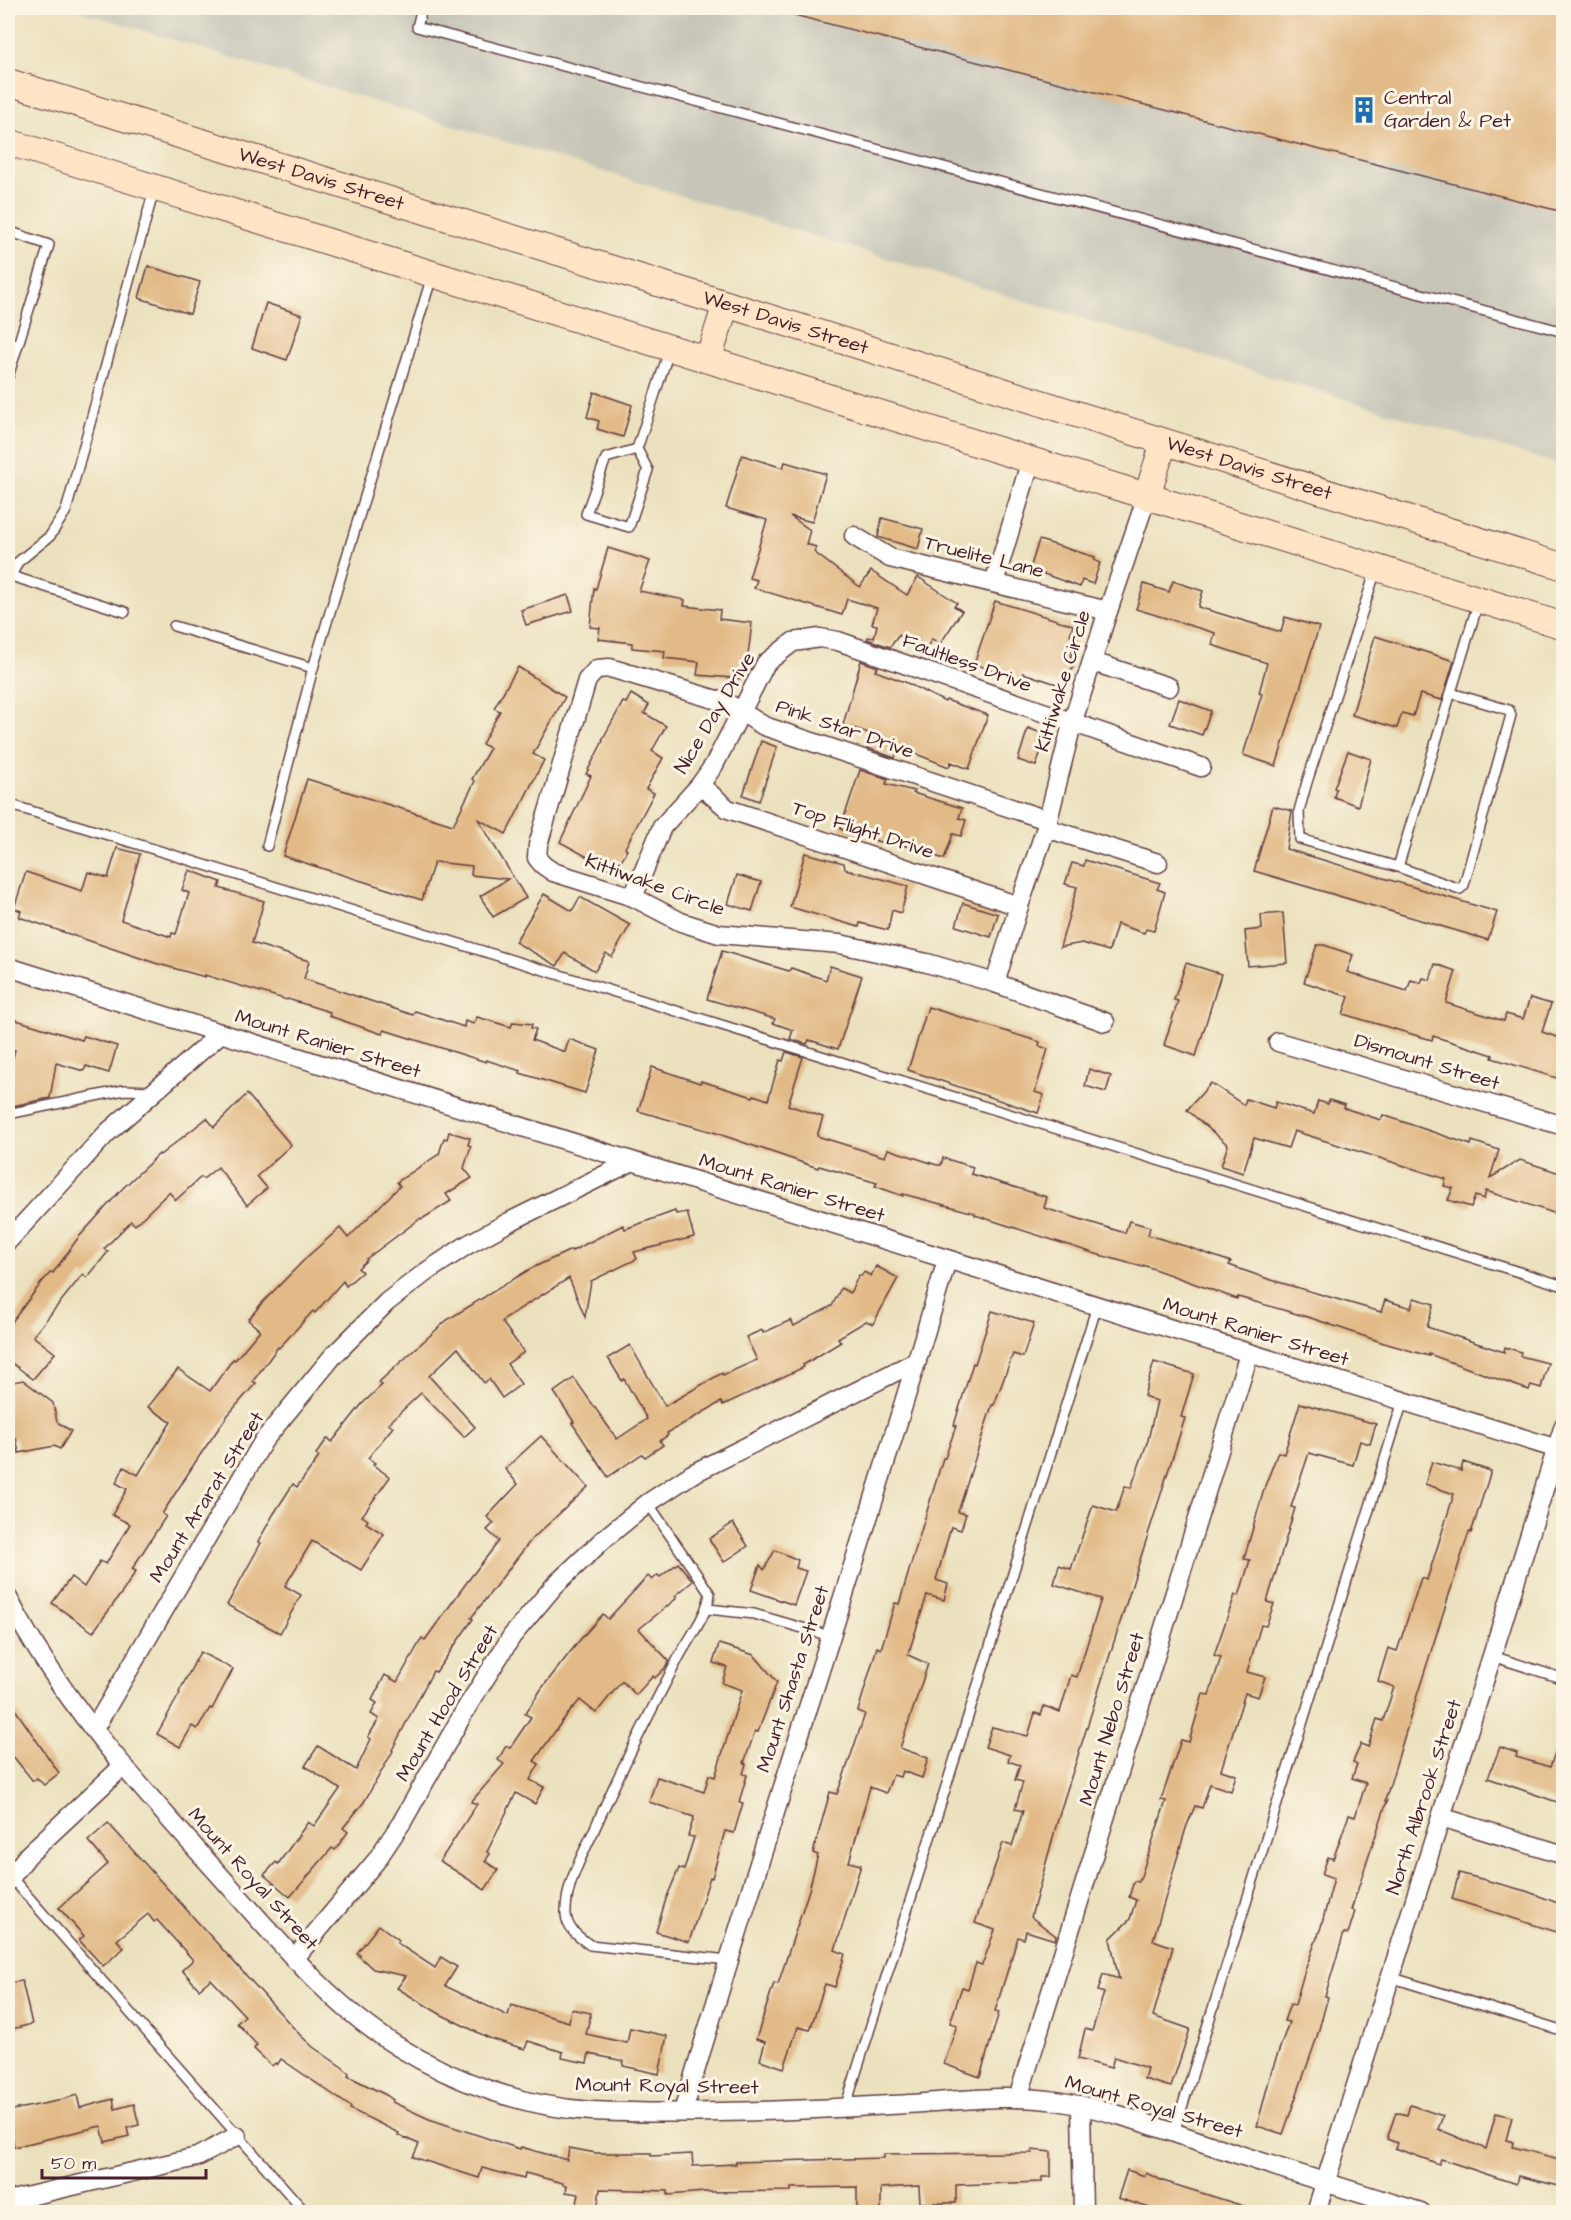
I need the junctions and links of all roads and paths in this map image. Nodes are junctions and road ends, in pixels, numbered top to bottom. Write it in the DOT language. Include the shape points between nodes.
graph roads {
  1 [pos="422,8"];
  2 [pos="8,82"];
  3 [pos="8,142"];
  4 [pos="155,188"];
  5 [pos="8,231"];
  6 [pos="433,273"];
  7 [pos="726,304"];
  8 [pos="1563,332"];
  9 [pos="670,348"];
  10 [pos="708,360"];
  11 [pos="8,377"];
  12 [pos="1164,442"];
  13 [pos="637,449"];
  14 [pos="1031,460"];
  15 [pos="1148,496"];
  16 [pos="854,536"];
  17 [pos="1563,567"];
  18 [pos="1377,568"];
  19 [pos="9,575"];
  20 [pos="994,583"];
  21 [pos="1479,600"];
  22 [pos="1108,611"];
  23 [pos="125,612"];
  24 [pos="1563,626"];
  25 [pos="174,627"];
  26 [pos="820,638"];
  27 [pos="1093,662"];
  28 [pos="313,668"];
  29 [pos="597,669"];
  30 [pos="1169,687"];
  31 [pos="1451,693"];
  32 [pos="742,712"];
  33 [pos="1072,724"];
  34 [pos="1201,767"];
  35 [pos="700,785"];
  36 [pos="8,804"];
  37 [pos="1047,824"];
  38 [pos="267,846"];
  39 [pos="1158,863"];
  40 [pos="1398,867"];
  41 [pos="633,897"];
  42 [pos="1018,906"];
  43 [pos="8,967"];
  44 [pos="995,983"];
  45 [pos="1105,1022"];
  46 [pos="220,1034"];
  47 [pos="1278,1042"];
  48 [pos="153,1091"];
  49 [pos="8,1114"];
  50 [pos="1563,1126"];
  51 [pos="631,1162"];
  52 [pos="8,1241"];
  53 [pos="947,1260"];
  54 [pos="1563,1286"];
  55 [pos="1097,1306"];
  56 [pos="1249,1354"];
  57 [pos="917,1361"];
  58 [pos="1402,1401"];
  59 [pos="1563,1425"];
  60 [pos="1560,1450"];
  61 [pos="648,1503"];
  62 [pos="8,1598"];
  63 [pos="708,1609"];
  64 [pos="830,1636"];
  65 [pos="1492,1656"];
  66 [pos="1563,1678"];
  67 [pos="94,1729"];
  68 [pos="122,1767"];
  69 [pos="1441,1817"];
  70 [pos="1563,1855"];
  71 [pos="8,1877"];
  72 [pos="294,1959"];
  73 [pos="728,1960"];
  74 [pos="1390,1977"];
  75 [pos="1563,2031"];
  76 [pos="1018,2098"];
  77 [pos="1082,2105"];
  78 [pos="845,2108"];
  79 [pos="683,2112"];
  80 [pos="1174,2133"];
  81 [pos="237,2136"];
  82 [pos="1325,2183"];
  83 [pos="8,2201"];
  84 [pos="305,2212"];
  85 [pos="1083,2212"];
  86 [pos="1316,2212"];
  87 [pos="1421,2212"];
  1 -- 8 [label="lane" via="417,27"];
  2 -- 7 [label="main road, West Davis Street"];
  3 -- 4 [label="main road"];
  4 -- 6 [label="main road"];
  4 -- 19 [label="lane" via="66,511 51,536 18,562"];
  5 -- 11 [label="lane" via="49,245"];
  6 -- 9 [label="main road"];
  6 -- 28 [label="lane"];
  7 -- 10 [label="main road"];
  7 -- 12 [label="main road, West Davis Street"];
  9 -- 10 [label="main road"];
  9 -- 13 [label="lane"];
  10 -- 14 [label="main road"];
  12 -- 15 [label="main road"];
  12 -- 17 [label="main road, West Davis Street"];
  13 -- 13 [label="lane" via="606,458 586,514 629,527 648,470"];
  14 -- 15 [label="main road"];
  14 -- 20 [label="street"];
  15 -- 18 [label="main road"];
  15 -- 22 [label="street, Kittiwake Circle"];
  16 -- 20 [label="street, Truelite Lane" via="890,558"];
  18 -- 21 [label="main road"];
  18 -- 40 [label="lane" via="1307,782 1299,811 1300,839"];
  19 -- 23 [label="lane"];
  20 -- 22 [label="street, Truelite Lane"];
  21 -- 24 [label="main road"];
  21 -- 31 [label="lane"];
  22 -- 27 [label="street, Kittiwake Circle"];
  25 -- 28 [label="lane"];
  26 -- 32 [label="street, Nice Day Drive" via="793,642 766,663"];
  26 -- 33 [label="street, Faultless Drive"];
  27 -- 30 [label="street"];
  27 -- 33 [label="street, Kittiwake Circle"];
  28 -- 38 [label="lane"];
  29 -- 32 [label="street, Pink Star Drive" via="610,668 727,703"];
  29 -- 41 [label="street, Kittiwake Circle" via="587,680 537,858 553,872"];
  31 -- 40 [label="lane"];
  31 -- 40 [label="lane" via="1509,710 1511,715 1464,885 1460,889"];
  32 -- 35 [label="street, Nice Day Drive"];
  32 -- 37 [label="street, Pink Star Drive" via="764,726"];
  33 -- 34 [label="street, Faultless Drive"];
  33 -- 37 [label="street, Kittiwake Circle"];
  35 -- 41 [label="street, Nice Day Drive" via="662,827"];
  35 -- 42 [label="street, Top Flight Drive" via="728,809"];
  36 -- 54 [label="lane"];
  37 -- 39 [label="street, Pink Star Drive"];
  37 -- 42 [label="street, Kittiwake Circle"];
  41 -- 44 [label="street, Kittiwake Circle" via="681,922 719,934 840,944"];
  42 -- 44 [label="street, Kittiwake Circle"];
  43 -- 46 [label="street, Mount Ranier Street"];
  44 -- 45 [label="street, Kittiwake Circle"];
  46 -- 48 [label="street"];
  46 -- 51 [label="street, Mount Ranier Street"];
  47 -- 50 [label="street, Dismount Street"];
  48 -- 49 [label="lane" via="124,1090"];
  48 -- 52 [label="street" via="107,1133"];
  51 -- 53 [label="street, Mount Ranier Street"];
  51 -- 67 [label="street, Mount Ararat Street" via="467,1245 387,1302 333,1356 264,1440"];
  53 -- 55 [label="street, Mount Ranier Street"];
  53 -- 57 [label="street, Mount Shasta Street"];
  55 -- 56 [label="street, Mount Ranier Street"];
  55 -- 78 [label="lane"];
  56 -- 58 [label="street, Mount Ranier Street"];
  56 -- 76 [label="street, Mount Nebo Street"];
  57 -- 61 [label="street, Mount Hood Street" via="692,1474"];
  57 -- 64 [label="street, Mount Shasta Street"];
  58 -- 60 [label="street, Mount Ranier Street"];
  58 -- 80 [label="lane"];
  59 -- 60 [label="street, North Albrook Street"];
  60 -- 65 [label="street, North Albrook Street"];
  61 -- 63 [label="lane" via="710,1594"];
  61 -- 72 [label="street, Mount Hood Street" via="555,1585 512,1636 466,1707 402,1822"];
  62 -- 67 [label="street, Mount Royal Street" via="40,1657"];
  63 -- 64 [label="lane" via="754,1614"];
  63 -- 73 [label="lane" via="627,1757 570,1885 566,1914 575,1935 590,1945"];
  64 -- 73 [label="street, Mount Shasta Street"];
  65 -- 66 [label="lane"];
  65 -- 69 [label="street, North Albrook Street"];
  67 -- 68 [label="street, Mount Royal Street"];
  68 -- 71 [label="street"];
  68 -- 72 [label="street, Mount Royal Street"];
  69 -- 70 [label="street"];
  69 -- 74 [label="street, North Albrook Street"];
  71 -- 81 [label="lane"];
  72 -- 79 [label="street, Mount Royal Street" via="346,2008 393,2044 433,2067 485,2089 526,2101 587,2111"];
  73 -- 79 [label="street, Mount Shasta Street"];
  74 -- 75 [label="lane"];
  74 -- 82 [label="street, North Albrook Street"];
  76 -- 77 [label="street, Mount Royal Street"];
  76 -- 78 [label="street, Mount Royal Street"];
  77 -- 80 [label="street, Mount Royal Street"];
  77 -- 85 [label="street"];
  78 -- 79 [label="street, Mount Royal Street"];
  80 -- 82 [label="street, Mount Royal Street"];
  81 -- 83 [label="street" via="197,2157"];
  81 -- 84 [label="lane"];
  82 -- 86 [label="street, North Albrook Street"];
  82 -- 87 [label="street, Mount Royal Street"];
}
